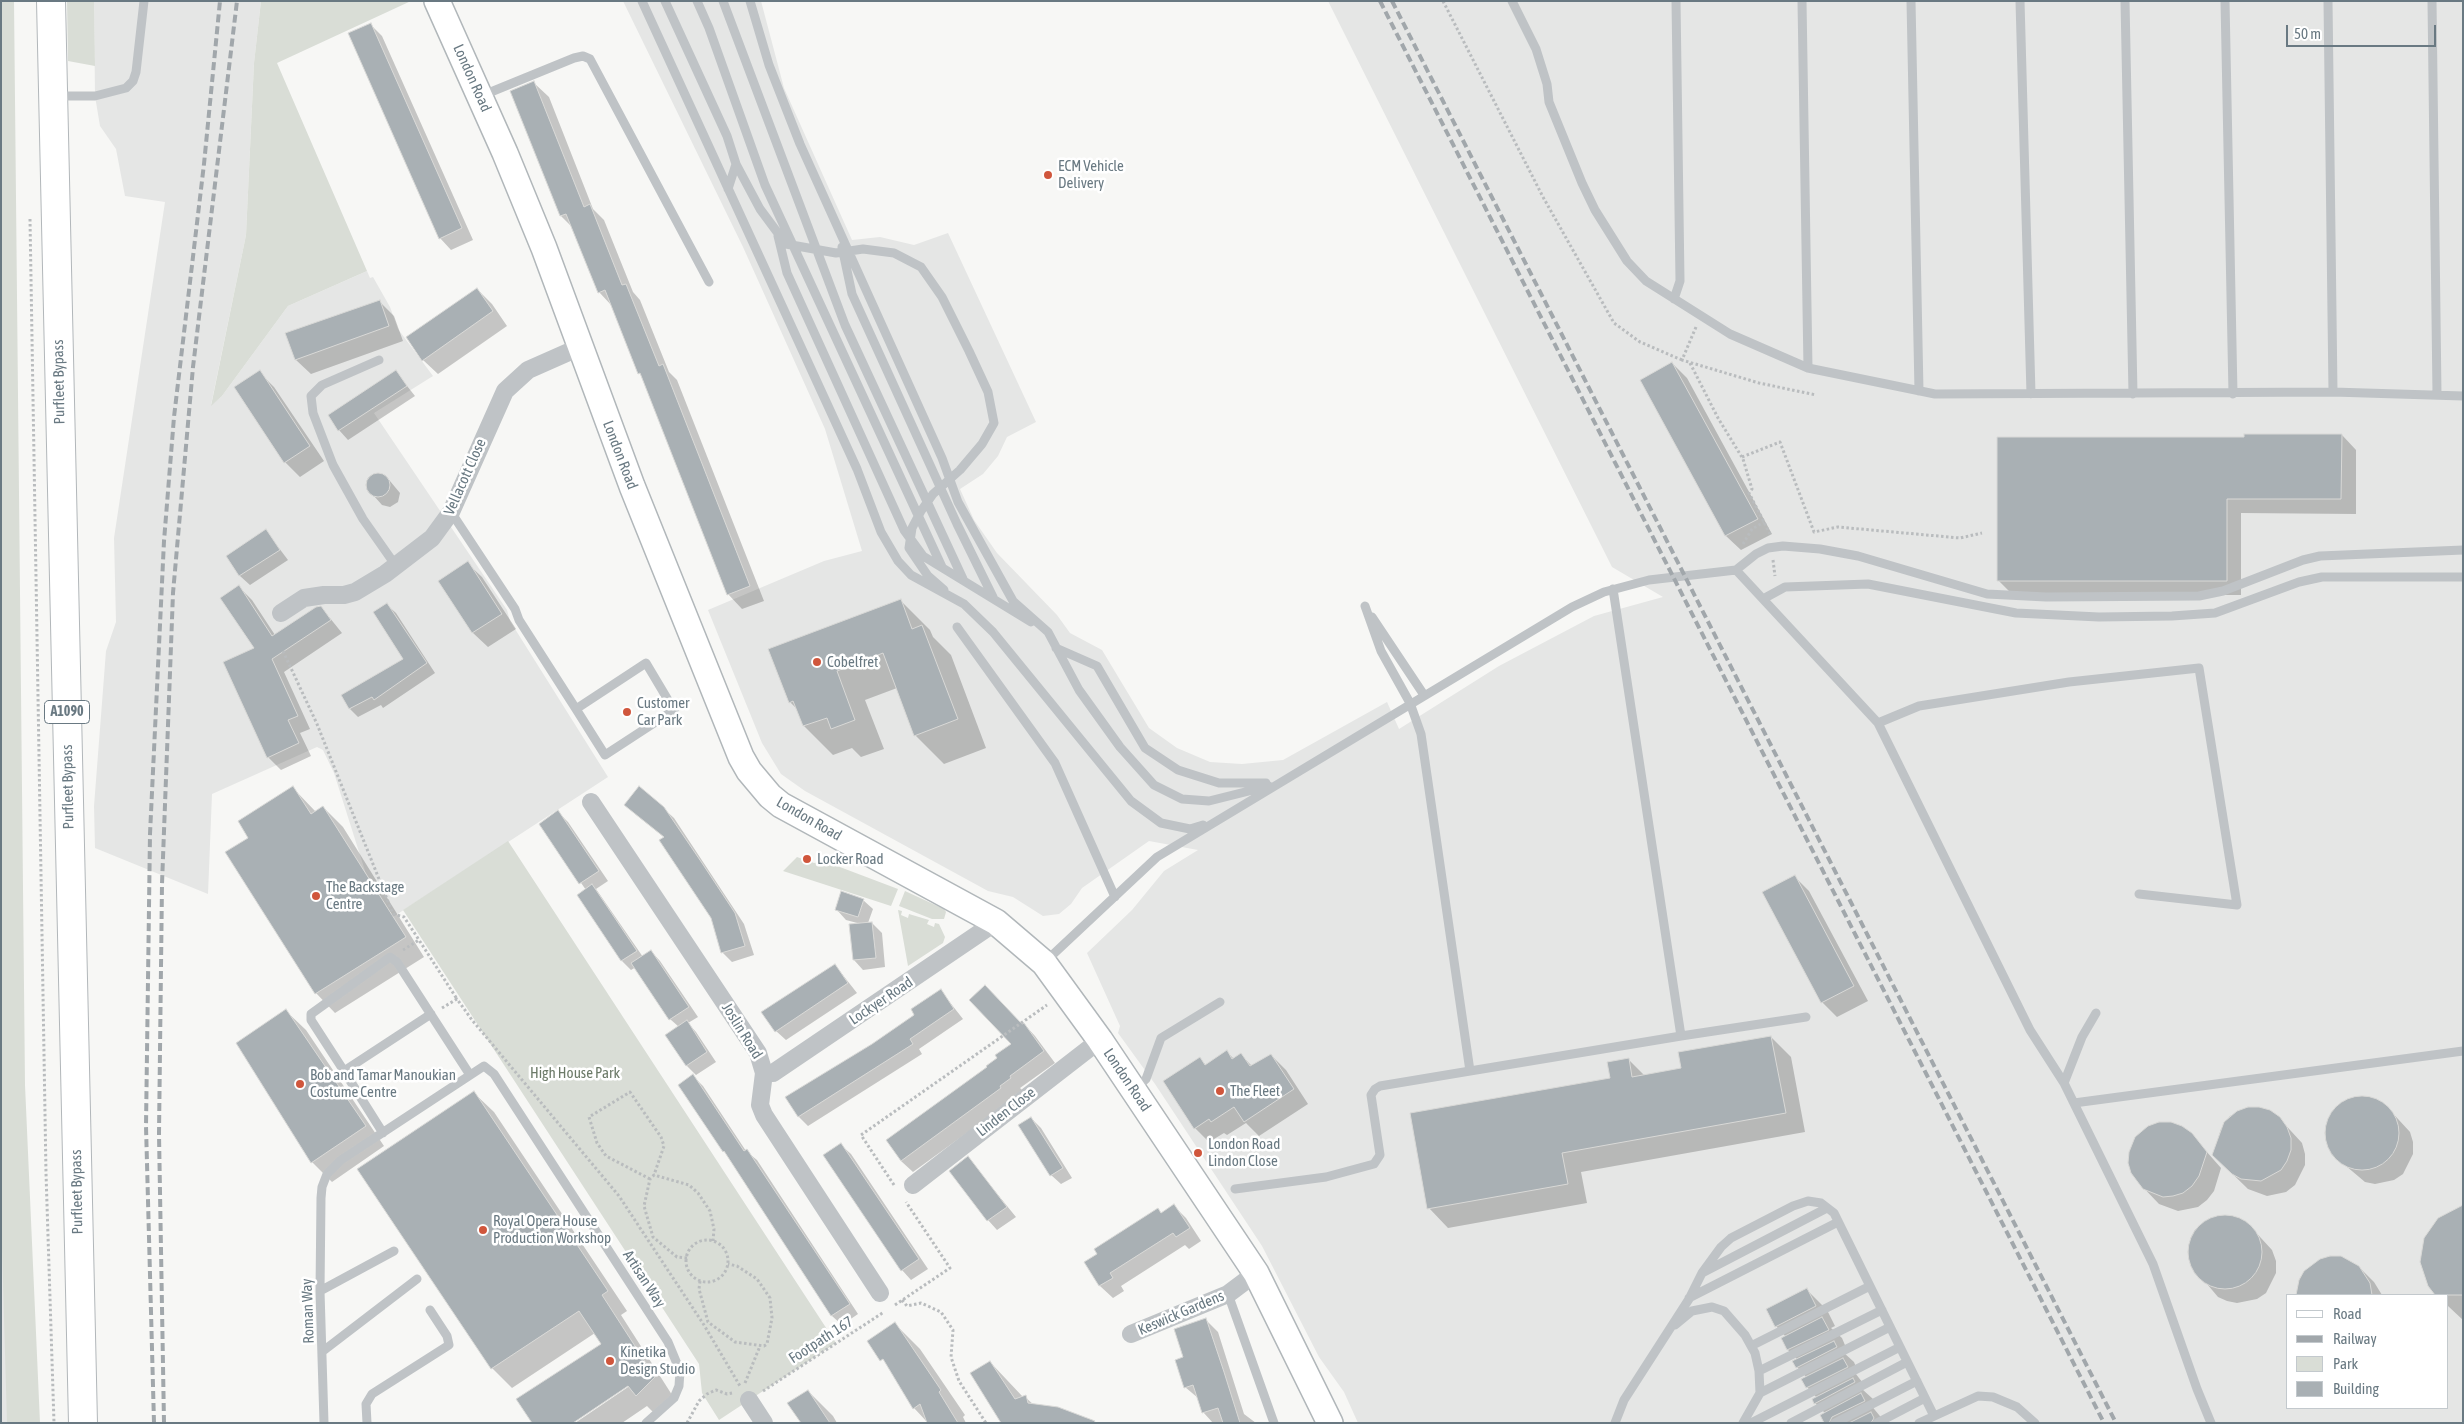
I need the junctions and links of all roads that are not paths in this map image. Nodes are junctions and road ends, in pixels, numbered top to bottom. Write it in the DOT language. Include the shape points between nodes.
graph roads {
  1 [pos="51,1"];
  2 [pos="144,1"];
  3 [pos="437,1"];
  4 [pos="642,1"];
  5 [pos="665,1"];
  6 [pos="697,1"];
  7 [pos="723,1"];
  8 [pos="750,1"];
  9 [pos="1512,1"];
  10 [pos="1676,1"];
  11 [pos="1802,1"];
  12 [pos="1911,1"];
  13 [pos="2020,1"];
  14 [pos="2125,1"];
  15 [pos="2225,1"];
  16 [pos="2328,1"];
  17 [pos="2432,1"];
  18 [pos="53,96"];
  19 [pos="480,96"];
  20 [pos="736,164"];
  21 [pos="765,185"];
  22 [pos="728,188"];
  23 [pos="777,232"];
  24 [pos="794,246"];
  25 [pos="817,250"];
  26 [pos="846,252"];
  27 [pos="709,282"];
  28 [pos="1674,299"];
  29 [pos="580,347"];
  30 [pos="379,360"];
  31 [pos="1808,368"];
  32 [pos="1919,391"];
  33 [pos="2333,392"];
  34 [pos="2031,394"];
  35 [pos="2133,394"];
  36 [pos="2233,394"];
  37 [pos="2437,394"];
  38 [pos="2463,396"];
  39 [pos="950,479"];
  40 [pos="940,488"];
  41 [pos="927,503"];
  42 [pos="451,512"];
  43 [pos="918,517"];
  44 [pos="910,538"];
  45 [pos="2463,550"];
  46 [pos="396,566"];
  47 [pos="942,567"];
  48 [pos="1736,570"];
  49 [pos="2463,577"];
  50 [pos="963,580"];
  51 [pos="1613,590"];
  52 [pos="950,595"];
  53 [pos="1763,599"];
  54 [pos="994,600"];
  55 [pos="281,613"];
  56 [pos="957,627"];
  57 [pos="1048,632"];
  58 [pos="1056,648"];
  59 [pos="1424,695"];
  60 [pos="1410,703"];
  61 [pos="576,709"];
  62 [pos="1878,723"];
  63 [pos="1278,783"];
  64 [pos="591,802"];
  65 [pos="1215,822"];
  66 [pos="2139,894"];
  67 [pos="1114,897"];
  68 [pos="996,922"];
  69 [pos="1044,963"];
  70 [pos="1220,1002"];
  71 [pos="2096,1013"];
  72 [pos="431,1014"];
  73 [pos="1806,1017"];
  74 [pos="1680,1036"];
  75 [pos="1100,1040"];
  76 [pos="2463,1051"];
  77 [pos="344,1071"];
  78 [pos="1470,1071"];
  79 [pos="764,1073"];
  80 [pos="470,1075"];
  81 [pos="2064,1084"];
  82 [pos="1134,1090"];
  83 [pos="2074,1103"];
  84 [pos="383,1132"];
  85 [pos="913,1185"];
  86 [pos="1235,1189"];
  87 [pos="1827,1208"];
  88 [pos="1838,1222"];
  89 [pos="394,1251"];
  90 [pos="1256,1273"];
  91 [pos="1702,1273"];
  92 [pos="417,1279"];
  93 [pos="1870,1286"];
  94 [pos="320,1291"];
  95 [pos="880,1293"];
  96 [pos="1228,1294"];
  97 [pos="1689,1299"];
  98 [pos="430,1310"];
  99 [pos="1882,1310"];
  100 [pos="1890,1327"];
  101 [pos="1131,1334"];
  102 [pos="1662,1338"];
  103 [pos="1751,1346"];
  104 [pos="1900,1347"];
  105 [pos="323,1351"];
  106 [pos="1908,1362"];
  107 [pos="1759,1371"];
  108 [pos="1917,1381"];
  109 [pos="1760,1393"];
  110 [pos="745,1394"];
  111 [pos="1925,1398"];
  112 [pos="1934,1416"];
  113 [pos="83,1423"];
  114 [pos="324,1423"];
  115 [pos="367,1423"];
  116 [pos="646,1423"];
  117 [pos="764,1423"];
  118 [pos="1274,1423"];
  119 [pos="1330,1423"];
  120 [pos="1615,1423"];
  121 [pos="1742,1423"];
  122 [pos="1751,1423"];
  123 [pos="1791,1423"];
  124 [pos="1835,1423"];
  125 [pos="1877,1423"];
  126 [pos="1919,1423"];
  127 [pos="2035,1423"];
  128 [pos="2211,1423"];
  1 -- 18 [label="main road, Purfleet Bypass / A1090"];
  2 -- 18 [label="lane" via="133,81 126,88 95,96"];
  3 -- 19 [label="street, London Road"];
  4 -- 22 [label="lane"];
  5 -- 20 [label="lane" via="727,136"];
  6 -- 21 [label="lane"];
  7 -- 25 [label="lane"];
  8 -- 26 [label="lane" via="769,65"];
  9 -- 28 [label="lane" via="1536,49 1549,102 1595,210 1618,249 1636,271"];
  10 -- 28 [label="lane" via="1680,281"];
  11 -- 31 [label="lane"];
  12 -- 32 [label="lane"];
  13 -- 34 [label="lane"];
  14 -- 35 [label="lane"];
  15 -- 36 [label="lane"];
  16 -- 33 [label="lane"];
  17 -- 37 [label="lane"];
  18 -- 113 [label="main road, Purfleet Bypass / A1090"];
  19 -- 27 [label="lane" via="574,58 583,56 590,60"];
  19 -- 29 [label="street, London Road" via="544,248"];
  20 -- 22 [label="lane"];
  20 -- 23 [label="lane" via="760,209"];
  21 -- 23 [label="lane"];
  21 -- 24 [label="lane"];
  22 -- 52 [label="lane" via="857,469 881,532 898,562 910,575"];
  23 -- 24 [label="lane" via="786,244"];
  23 -- 44 [label="lane" via="787,274"];
  24 -- 25 [label="lane"];
  24 -- 43 [label="lane"];
  25 -- 26 [label="lane"];
  25 -- 41 [label="lane" via="845,324"];
  26 -- 39 [label="lane"];
  26 -- 39 [label="lane" via="863,249 894,254 921,267 942,297 988,392 994,423 982,444"];
  26 -- 40 [label="lane" via="852,294"];
  28 -- 31 [label="lane" via="1730,334"];
  29 -- 42 [label="street, Vellacott Close" via="528,370 505,391"];
  29 -- 68 [label="street, London Road" via="685,620 749,772 781,805"];
  30 -- 46 [label="lane" via="322,385 311,396 313,413 334,465 363,519"];
  31 -- 32 [label="lane"];
  32 -- 34 [label="lane" via="1935,394"];
  33 -- 36 [label="lane"];
  33 -- 37 [label="lane"];
  34 -- 35 [label="lane"];
  35 -- 36 [label="lane"];
  37 -- 38 [label="lane"];
  39 -- 40 [label="lane"];
  39 -- 57 [label="lane" via="971,529 1013,601"];
  40 -- 41 [label="lane"];
  40 -- 54 [label="lane"];
  41 -- 43 [label="lane"];
  41 -- 50 [label="lane"];
  42 -- 46 [label="street, Vellacott Close" via="432,538"];
  42 -- 61 [label="lane"];
  43 -- 44 [label="lane"];
  43 -- 47 [label="lane"];
  44 -- 47 [label="lane" via="923,556"];
  44 -- 52 [label="lane" via="909,548 928,576"];
  45 -- 48 [label="lane" via="2320,556 2223,591 2199,596 2046,597 1977,593 1858,556 1820,549 1772,548"];
  46 -- 55 [label="street, Vellacott Close" via="349,594 310,596"];
  47 -- 50 [label="lane"];
  48 -- 51 [label="lane" via="1649,580"];
  48 -- 53 [label="lane"];
  49 -- 53 [label="lane" via="2322,576 2215,612 2099,618 2002,612 1868,584 1781,588"];
  50 -- 54 [label="lane"];
  51 -- 59 [label="lane" via="1572,607"];
  51 -- 74 [label="lane"];
  52 -- 65 [label="lane" via="993,632 1131,801 1161,824 1190,829"];
  53 -- 62 [label="lane"];
  54 -- 57 [label="lane"];
  56 -- 67 [label="lane" via="1055,763"];
  57 -- 58 [label="lane"];
  58 -- 63 [label="lane" via="1096,666 1145,748 1178,770 1218,783"];
  58 -- 63 [label="lane" via="1079,690 1120,747 1154,785 1182,799 1209,801"];
  59 -- 60 [label="lane"];
  59 -- 60 [label="lane" via="1365,606 1381,651"];
  60 -- 63 [label="lane"];
  60 -- 78 [label="lane" via="1421,734"];
  61 -- 61 [label="lane" via="646,663 674,710 605,755"];
  62 -- 66 [label="lane" via="1919,706 2069,682 2199,668 2237,905"];
  62 -- 81 [label="lane" via="2030,1030"];
  63 -- 65 [label="lane"];
  64 -- 79 [label="street, Joslin Road" via="758,1053"];
  65 -- 67 [label="lane" via="1157,857"];
  67 -- 69 [label="lane"];
  68 -- 69 [label="street, London Road"];
  68 -- 79 [label="street, Lockyer Road" via="774,1073"];
  69 -- 75 [label="street, London Road"];
  70 -- 82 [label="lane" via="1161,1038 1146,1079"];
  71 -- 81 [label="lane" via="2082,1037"];
  72 -- 77 [label="lane"];
  72 -- 77 [label="lane" via="392,957 386,959 311,1014 311,1020"];
  72 -- 80 [label="lane"];
  73 -- 74 [label="lane"];
  74 -- 78 [label="lane"];
  75 -- 82 [label="street, London Road"];
  75 -- 85 [label="street, Linden Close"];
  76 -- 83 [label="lane"];
  77 -- 84 [label="lane"];
  78 -- 86 [label="lane" via="1375,1089 1371,1095 1380,1155 1374,1164 1326,1177"];
  79 -- 95 [label="street, Joslin Road" via="760,1105 764,1115"];
  80 -- 84 [label="lane, Roman Way"];
  80 -- 116 [label="lane, Artisan Way" via="484,1066 494,1074 668,1342 680,1371 679,1386 674,1398"];
  81 -- 83 [label="lane"];
  82 -- 90 [label="street, London Road"];
  83 -- 128 [label="lane" via="2153,1264"];
  84 -- 94 [label="lane, Roman Way" via="341,1160 327,1174 321,1198"];
  87 -- 88 [label="lane"];
  87 -- 91 [label="lane"];
  87 -- 91 [label="lane" via="1822,1203 1808,1201 1731,1238"];
  88 -- 93 [label="lane"];
  88 -- 97 [label="lane"];
  89 -- 94 [label="lane"];
  90 -- 96 [label="street, Keswick Gardens"];
  90 -- 119 [label="street, London Road"];
  91 -- 97 [label="lane"];
  92 -- 105 [label="lane"];
  93 -- 99 [label="lane"];
  93 -- 103 [label="lane"];
  94 -- 105 [label="lane, Roman Way"];
  96 -- 101 [label="street, Keswick Gardens"];
  96 -- 118 [label="lane"];
  97 -- 102 [label="lane"];
  98 -- 115 [label="lane" via="447,1336 449,1345 372,1394 366,1404"];
  99 -- 100 [label="lane"];
  99 -- 107 [label="lane"];
  100 -- 104 [label="lane"];
  100 -- 109 [label="lane"];
  102 -- 103 [label="lane" via="1692,1311 1712,1308 1724,1311"];
  102 -- 120 [label="lane" via="1624,1400"];
  103 -- 107 [label="lane"];
  104 -- 106 [label="lane"];
  104 -- 122 [label="lane"];
  105 -- 114 [label="lane, Roman Way"];
  106 -- 108 [label="lane"];
  106 -- 123 [label="lane"];
  107 -- 109 [label="lane"];
  108 -- 111 [label="lane"];
  108 -- 124 [label="lane"];
  109 -- 121 [label="lane"];
  110 -- 117 [label="street"];
  111 -- 112 [label="lane"];
  111 -- 125 [label="lane"];
  112 -- 126 [label="lane"];
  112 -- 127 [label="lane" via="1978,1396 1993,1397 2017,1407"];
}
